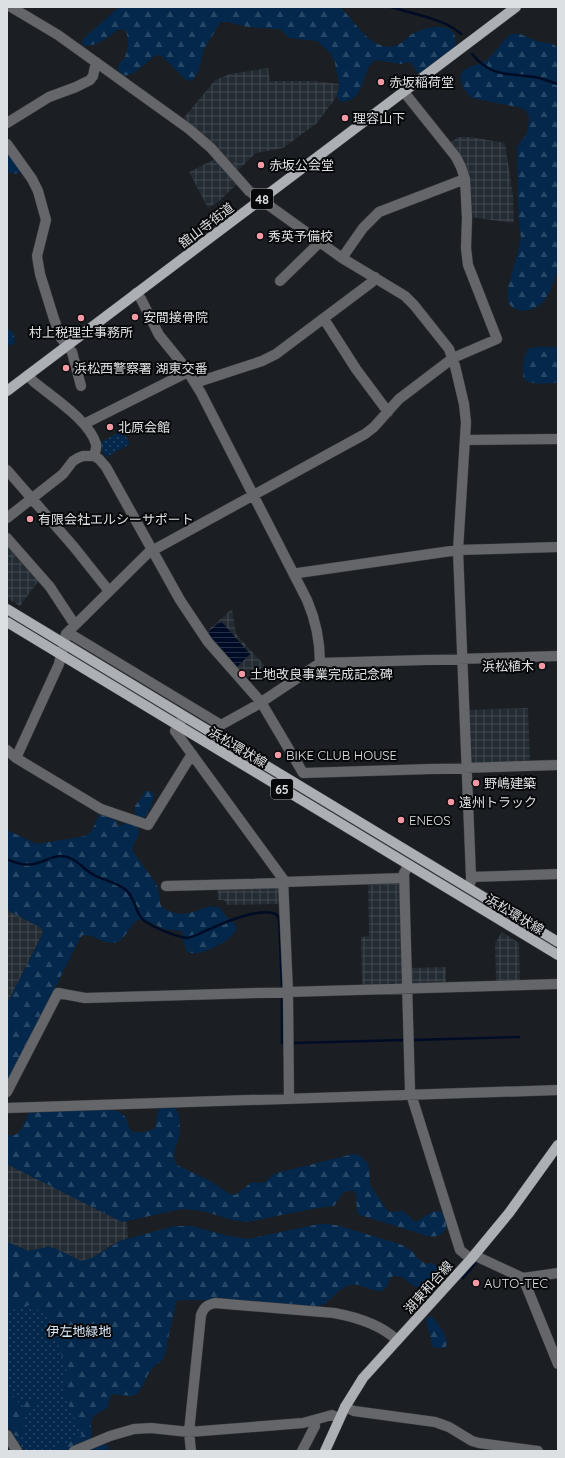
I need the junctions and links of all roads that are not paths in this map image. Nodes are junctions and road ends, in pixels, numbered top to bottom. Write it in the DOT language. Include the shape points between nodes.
graph roads {
  1 [pos="11,7"];
  2 [pos="516,7"];
  3 [pos="96,62"];
  4 [pos="404,92"];
  5 [pos="7,123"];
  6 [pos="7,144"];
  7 [pos="465,179"];
  8 [pos="261,199"];
  9 [pos="320,242"];
  10 [pos="342,258"];
  11 [pos="375,277"];
  12 [pos="280,281"];
  13 [pos="136,293"];
  14 [pos="324,319"];
  15 [pos="67,346"];
  16 [pos="453,358"];
  17 [pos="188,372"];
  18 [pos="28,375"];
  19 [pos="196,384"];
  20 [pos="81,386"];
  21 [pos="7,390"];
  22 [pos="388,412"];
  23 [pos="84,424"];
  24 [pos="558,439"];
  25 [pos="466,440"];
  26 [pos="94,456"];
  27 [pos="7,470"];
  28 [pos="253,495"];
  29 [pos="32,498"];
  30 [pos="7,518"];
  31 [pos="7,538"];
  32 [pos="558,547"];
  33 [pos="153,550"];
  34 [pos="458,550"];
  35 [pos="294,575"];
  36 [pos="109,591"];
  37 [pos="7,609"];
  38 [pos="7,622"];
  39 [pos="72,628"];
  40 [pos="64,643"];
  41 [pos="61,655"];
  42 [pos="558,656"];
  43 [pos="462,659"];
  44 [pos="320,663"];
  45 [pos="262,702"];
  46 [pos="190,706"];
  47 [pos="184,716"];
  48 [pos="178,726"];
  49 [pos="7,750"];
  50 [pos="192,754"];
  51 [pos="16,758"];
  52 [pos="558,765"];
  53 [pos="467,768"];
  54 [pos="409,865"];
  55 [pos="558,874"];
  56 [pos="471,877"];
  57 [pos="404,878"];
  58 [pos="283,882"];
  59 [pos="166,886"];
  60 [pos="468,888"];
  61 [pos="558,942"];
  62 [pos="558,955"];
  63 [pos="558,984"];
  64 [pos="407,989"];
  65 [pos="288,992"];
  66 [pos="558,1090"];
  67 [pos="7,1092"];
  68 [pos="412,1095"];
  69 [pos="289,1099"];
  70 [pos="7,1108"];
  71 [pos="558,1145"];
  72 [pos="473,1256"];
  73 [pos="558,1273"];
  74 [pos="523,1278"];
  75 [pos="397,1340"];
  76 [pos="558,1364"];
  77 [pos="345,1407"];
  78 [pos="339,1418"];
  79 [pos="314,1421"];
  80 [pos="189,1432"];
  81 [pos="7,1435"];
  82 [pos="17,1451"];
  83 [pos="74,1451"];
  84 [pos="191,1451"];
  85 [pos="302,1451"];
  86 [pos="325,1451"];
  87 [pos="538,1451"];
  1 -- 3 [label="street" via="52,31"];
  2 -- 4 [label="main road, 舘山寺街道 / 48"];
  3 -- 5 [label="street" via="90,80 49,97"];
  3 -- 8 [label="street" via="197,135 249,191"];
  4 -- 7 [label="street" via="456,157"];
  4 -- 8 [label="main road, 舘山寺街道 / 48"];
  6 -- 15 [label="street" via="38,191 46,220 38,252 38,265 49,306 61,338"];
  7 -- 10 [label="street" via="379,212 363,228"];
  7 -- 16 [label="street" via="467,261 497,339"];
  8 -- 9 [label="street"];
  8 -- 13 [label="main road, 舘山寺街道 / 48"];
  9 -- 10 [label="street"];
  9 -- 12 [label="street"];
  10 -- 11 [label="street"];
  11 -- 14 [label="street"];
  11 -- 16 [label="street" via="410,300 444,342"];
  13 -- 15 [label="main road, 舘山寺街道 / 48"];
  13 -- 17 [label="street" via="159,335"];
  14 -- 19 [label="street" via="269,358"];
  14 -- 22 [label="street"];
  15 -- 18 [label="main road, 舘山寺街道 / 48"];
  15 -- 20 [label="street" via="72,352"];
  16 -- 22 [label="street" via="404,396"];
  16 -- 25 [label="street" via="465,413"];
  17 -- 19 [label="street"];
  17 -- 23 [label="street"];
  18 -- 21 [label="main road, 舘山寺街道 / 48"];
  18 -- 23 [label="street"];
  19 -- 28 [label="street"];
  22 -- 28 [label="street" via="365,434"];
  23 -- 26 [label="street" via="95,443"];
  24 -- 25 [label="street"];
  25 -- 34 [label="street"];
  26 -- 29 [label="street" via="83,456 73,461 63,474"];
  26 -- 33 [label="street" via="106,467"];
  27 -- 29 [label="street"];
  28 -- 33 [label="street"];
  28 -- 35 [label="street"];
  29 -- 30 [label="street"];
  29 -- 36 [label="street"];
  31 -- 39 [label="street" via="50,587"];
  32 -- 34 [label="street"];
  33 -- 36 [label="street"];
  33 -- 45 [label="street" via="180,600 208,642"];
  34 -- 35 [label="street" via="298,572"];
  34 -- 43 [label="street"];
  35 -- 44 [label="street" via="316,625"];
  36 -- 39 [label="street"];
  37 -- 40 [label="main road, 浜松環状線 / 65"];
  38 -- 41 [label="main road, 浜松環状線 / 65"];
  39 -- 40 [label="street" via="66,634"];
  39 -- 46 [label="street" via="72,635"];
  40 -- 41 [label="street"];
  40 -- 47 [label="main road, 浜松環状線 / 65"];
  41 -- 48 [label="main road, 浜松環状線 / 65"];
  41 -- 51 [label="street"];
  42 -- 43 [label="street"];
  43 -- 44 [label="street"];
  43 -- 53 [label="street"];
  44 -- 45 [label="street"];
  45 -- 46 [label="street" via="221,725"];
  45 -- 53 [label="street" via="303,773"];
  46 -- 47 [label="street"];
  47 -- 48 [label="street"];
  47 -- 60 [label="main road, 浜松環状線 / 65"];
  48 -- 50 [label="street" via="175,731"];
  48 -- 54 [label="main road, 浜松環状線 / 65"];
  49 -- 51 [label="street"];
  50 -- 51 [label="street" via="148,825 101,809"];
  50 -- 58 [label="street"];
  52 -- 53 [label="street"];
  53 -- 56 [label="street"];
  54 -- 57 [label="street"];
  54 -- 62 [label="main road, 浜松環状線 / 65"];
  55 -- 56 [label="street"];
  56 -- 60 [label="street"];
  57 -- 58 [label="street"];
  57 -- 64 [label="street"];
  58 -- 59 [label="street"];
  58 -- 65 [label="street"];
  60 -- 61 [label="main road, 浜松環状線 / 65"];
  63 -- 64 [label="street"];
  64 -- 65 [label="street"];
  64 -- 68 [label="street"];
  65 -- 67 [label="street" via="85,998 58,993"];
  65 -- 69 [label="street"];
  66 -- 68 [label="street"];
  68 -- 69 [label="street"];
  68 -- 72 [label="street" via="460,1250"];
  69 -- 70 [label="street"];
  71 -- 72 [label="main road, 湖東和合線" via="509,1213"];
  72 -- 74 [label="street"];
  72 -- 75 [label="main road, 湖東和合線"];
  73 -- 74 [label="street"];
  74 -- 76 [label="street"];
  75 -- 77 [label="main road, 湖東和合線" via="363,1378"];
  75 -- 80 [label="street" via="366,1322 334,1312 208,1304 201,1315"];
  77 -- 78 [label="main road, 湖東和合線"];
  77 -- 87 [label="street" via="354,1411 435,1422 449,1426 479,1443"];
  78 -- 79 [label="street" via="332,1415"];
  78 -- 86 [label="main road, 湖東和合線"];
  79 -- 80 [label="street"];
  79 -- 85 [label="street" via="315,1426"];
  80 -- 83 [label="street" via="134,1429"];
  80 -- 84 [label="street"];
  81 -- 82 [label="street"];
}
